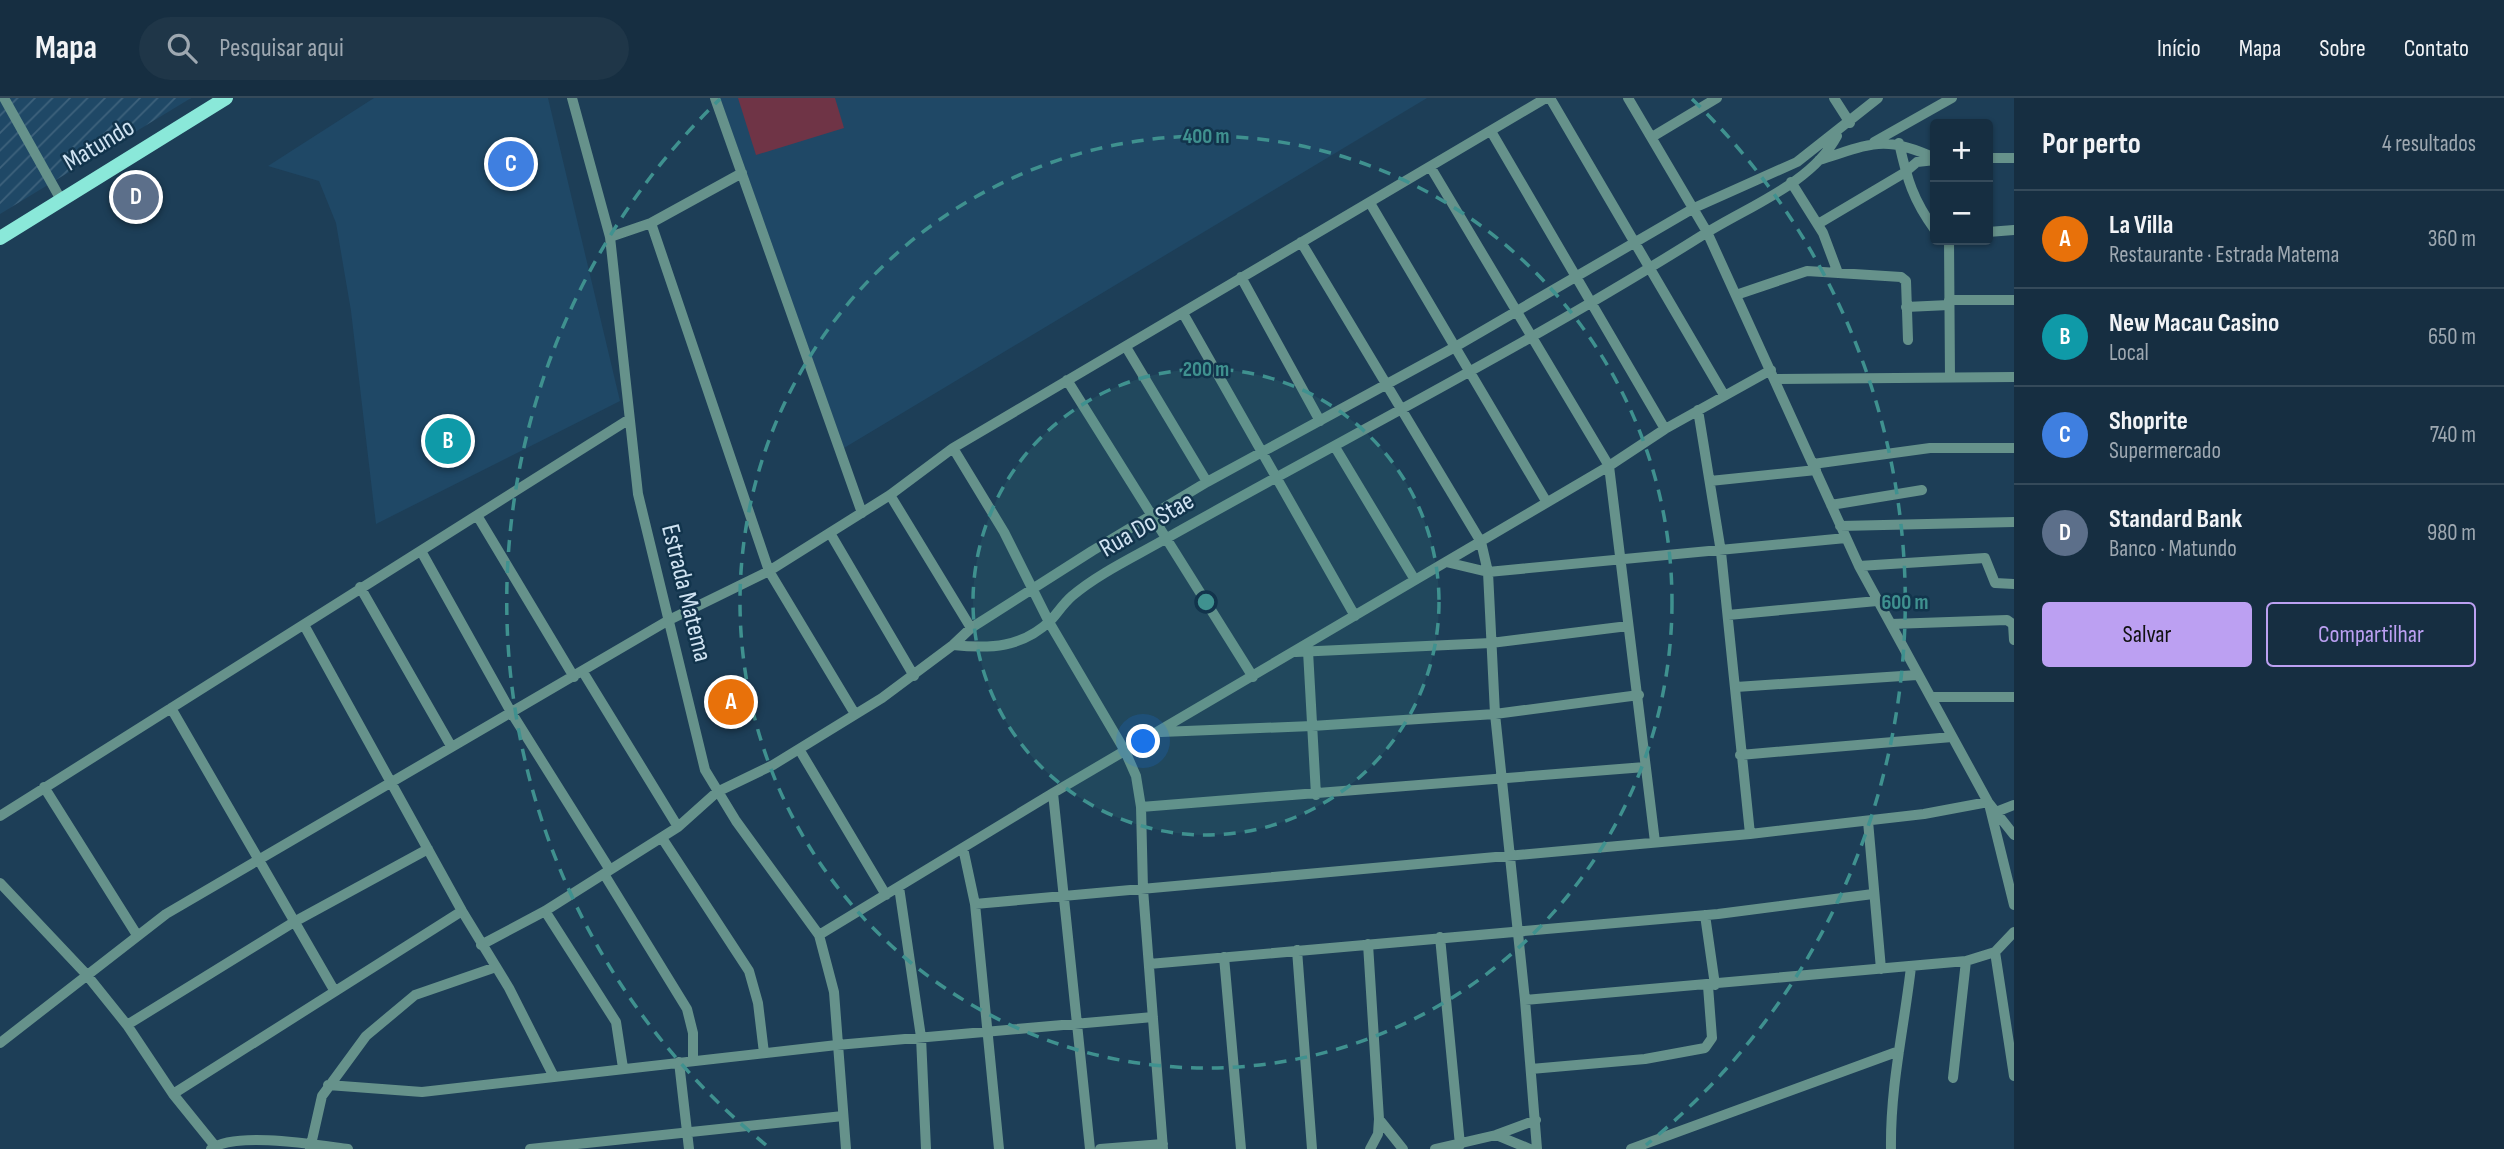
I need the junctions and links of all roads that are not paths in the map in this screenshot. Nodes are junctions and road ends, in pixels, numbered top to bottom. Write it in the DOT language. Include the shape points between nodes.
graph roads {
  1 [pos="4,98"];
  2 [pos="226,98"];
  3 [pos="572,98"];
  4 [pos="715,98"];
  5 [pos="1548,98"];
  6 [pos="1628,98"];
  7 [pos="1717,98"];
  8 [pos="1834,98"];
  9 [pos="1878,98"];
  10 [pos="1952,98"];
  11 [pos="1850,123"];
  12 [pos="1840,131"];
  13 [pos="1492,133"];
  14 [pos="1652,138"];
  15 [pos="1899,143"];
  16 [pos="1869,145"];
  17 [pos="1930,157"];
  18 [pos="1993,158"];
  19 [pos="2014,158"];
  20 [pos="1930,160"];
  21 [pos="1816,161"];
  22 [pos="1431,168"];
  23 [pos="742,173"];
  24 [pos="1904,173"];
  25 [pos="1791,182"];
  26 [pos="60,198"];
  27 [pos="1370,204"];
  28 [pos="1694,208"];
  29 [pos="1930,222"];
  30 [pos="651,223"];
  31 [pos="1818,224"];
  32 [pos="2014,230"];
  33 [pos="1707,232"];
  34 [pos="1993,232"];
  35 [pos="610,237"];
  36 [pos="0,238"];
  37 [pos="1301,242"];
  38 [pos="1635,242"];
  39 [pos="1949,245"];
  40 [pos="1651,270"];
  41 [pos="1838,273"];
  42 [pos="1241,277"];
  43 [pos="1576,278"];
  44 [pos="1736,295"];
  45 [pos="2014,300"];
  46 [pos="1949,302"];
  47 [pos="1591,305"];
  48 [pos="1906,307"];
  49 [pos="1518,311"];
  50 [pos="1184,315"];
  51 [pos="1533,339"];
  52 [pos="1908,340"];
  53 [pos="1126,347"];
  54 [pos="1455,347"];
  55 [pos="1471,373"];
  56 [pos="1774,374"];
  57 [pos="2014,377"];
  58 [pos="1950,379"];
  59 [pos="1068,380"];
  60 [pos="1388,384"];
  61 [pos="1724,395"];
  62 [pos="1404,410"];
  63 [pos="1698,410"];
  64 [pos="628,421"];
  65 [pos="1320,421"];
  66 [pos="1665,429"];
  67 [pos="1335,447"];
  68 [pos="953,448"];
  69 [pos="2014,448"];
  70 [pos="1261,452"];
  71 [pos="1609,466"];
  72 [pos="1814,467"];
  73 [pos="1276,478"];
  74 [pos="1710,481"];
  75 [pos="1207,482"];
  76 [pos="1922,490"];
  77 [pos="890,495"];
  78 [pos="1546,501"];
  79 [pos="1831,505"];
  80 [pos="862,513"];
  81 [pos="1150,516"];
  82 [pos="478,517"];
  83 [pos="2014,522"];
  84 [pos="1840,526"];
  85 [pos="830,533"];
  86 [pos="1846,538"];
  87 [pos="1165,539"];
  88 [pos="1481,542"];
  89 [pos="421,551"];
  90 [pos="1721,552"];
  91 [pos="1620,559"];
  92 [pos="1446,562"];
  93 [pos="1859,566"];
  94 [pos="769,572"];
  95 [pos="1488,572"];
  96 [pos="1415,580"];
  97 [pos="2014,584"];
  98 [pos="360,587"];
  99 [pos="1034,587"];
  100 [pos="1878,601"];
  101 [pos="1728,615"];
  102 [pos="1355,616"];
  103 [pos="669,620"];
  104 [pos="1049,622"];
  105 [pos="1891,624"];
  106 [pos="304,625"];
  107 [pos="1628,626"];
  108 [pos="971,628"];
  109 [pos="2014,640"];
  110 [pos="1490,643"];
  111 [pos="953,645"];
  112 [pos="1308,651"];
  113 [pos="1294,652"];
  114 [pos="578,674"];
  115 [pos="1917,675"];
  116 [pos="914,676"];
  117 [pos="1253,677"];
  118 [pos="1735,687"];
  119 [pos="1639,695"];
  120 [pos="2014,696"];
  121 [pos="1931,697"];
  122 [pos="171,708"];
  123 [pos="511,712"];
  124 [pos="855,714"];
  125 [pos="1495,714"];
  126 [pos="1312,726"];
  127 [pos="1158,732"];
  128 [pos="1952,737"];
  129 [pos="451,747"];
  130 [pos="799,749"];
  131 [pos="1125,751"];
  132 [pos="1740,755"];
  133 [pos="1645,766"];
  134 [pos="1502,778"];
  135 [pos="390,782"];
  136 [pos="44,787"];
  137 [pos="717,792"];
  138 [pos="1052,793"];
  139 [pos="1316,795"];
  140 [pos="1988,802"];
  141 [pos="2014,805"];
  142 [pos="1141,807"];
  143 [pos="1996,812"];
  144 [pos="0,816"];
  145 [pos="1868,821"];
  146 [pos="678,827"];
  147 [pos="1750,834"];
  148 [pos="2014,835"];
  149 [pos="662,838"];
  150 [pos="1655,842"];
  151 [pos="963,848"];
  152 [pos="428,849"];
  153 [pos="1510,855"];
  154 [pos="260,860"];
  155 [pos="607,872"];
  156 [pos="0,883"];
  157 [pos="899,887"];
  158 [pos="1143,889"];
  159 [pos="1873,894"];
  160 [pos="886,895"];
  161 [pos="1064,896"];
  162 [pos="975,904"];
  163 [pos="2014,905"];
  164 [pos="462,911"];
  165 [pos="545,911"];
  166 [pos="1705,915"];
  167 [pos="294,922"];
  168 [pos="1518,931"];
  169 [pos="2014,932"];
  170 [pos="137,935"];
  171 [pos="819,935"];
  172 [pos="1440,937"];
  173 [pos="1368,944"];
  174 [pos="481,945"];
  175 [pos="1297,950"];
  176 [pos="1995,952"];
  177 [pos="1224,957"];
  178 [pos="1966,961"];
  179 [pos="1149,964"];
  180 [pos="496,967"];
  181 [pos="1911,967"];
  182 [pos="1881,969"];
  183 [pos="86,974"];
  184 [pos="1712,985"];
  185 [pos="334,990"];
  186 [pos="1525,1000"];
  187 [pos="1153,1017"];
  188 [pos="1077,1023"];
  189 [pos="127,1025"];
  190 [pos="987,1031"];
  191 [pos="921,1037"];
  192 [pos="0,1043"];
  193 [pos="837,1045"];
  194 [pos="1899,1051"];
  195 [pos="764,1053"];
  196 [pos="693,1060"];
  197 [pos="679,1062"];
  198 [pos="623,1069"];
  199 [pos="1531,1069"];
  200 [pos="2014,1076"];
  201 [pos="554,1077"];
  202 [pos="1953,1078"];
  203 [pos="328,1085"];
  204 [pos="173,1094"];
  205 [pos="843,1116"];
  206 [pos="1379,1119"];
  207 [pos="1536,1120"];
  208 [pos="687,1132"];
  209 [pos="1496,1135"];
  210 [pos="1460,1145"];
  211 [pos="312,1146"];
  212 [pos="213,1147"];
  213 [pos="1163,1147"];
  214 [pos="346,1149"];
  215 [pos="530,1149"];
  216 [pos="689,1149"];
  217 [pos="846,1149"];
  218 [pos="926,1149"];
  219 [pos="999,1149"];
  220 [pos="1090,1149"];
  221 [pos="1100,1149"];
  222 [pos="1241,1149"];
  223 [pos="1311,1149"];
  224 [pos="1370,1149"];
  225 [pos="1403,1149"];
  226 [pos="1435,1149"];
  227 [pos="1530,1149"];
  228 [pos="1537,1149"];
  229 [pos="1631,1149"];
  230 [pos="1891,1149"];
  1 -- 26 [label="street"];
  2 -- 26 [label="main road, Matundo"];
  3 -- 35 [label="street, Estrada Matema"];
  4 -- 23 [label="street"];
  5 -- 13 [label="street"];
  5 -- 38 [label="street"];
  6 -- 14 [label="street"];
  7 -- 14 [label="street"];
  8 -- 11 [label="street"];
  9 -- 11 [label="street"];
  10 -- 16 [label="street"];
  11 -- 12 [label="street"];
  12 -- 21 [label="street"];
  12 -- 28 [label="street" via="1797,162"];
  13 -- 22 [label="street"];
  13 -- 43 [label="street"];
  14 -- 28 [label="street"];
  15 -- 16 [label="street"];
  15 -- 17 [label="street"];
  15 -- 24 [label="street"];
  16 -- 21 [label="street"];
  18 -- 19 [label="street"];
  20 -- 24 [label="street" via="1917,162"];
  21 -- 25 [label="street, Rua Do Stae"];
  22 -- 27 [label="street"];
  22 -- 49 [label="street"];
  23 -- 30 [label="street"];
  23 -- 80 [label="street"];
  24 -- 29 [label="street"];
  24 -- 31 [label="street"];
  25 -- 31 [label="street"];
  25 -- 33 [label="street, Rua Do Stae"];
  26 -- 36 [label="main road, Matundo"];
  27 -- 37 [label="street"];
  27 -- 54 [label="street"];
  28 -- 33 [label="street"];
  28 -- 38 [label="street"];
  30 -- 35 [label="street"];
  30 -- 94 [label="street"];
  31 -- 41 [label="street"];
  32 -- 34 [label="street"];
  33 -- 40 [label="street, Rua Do Stae"];
  33 -- 44 [label="street"];
  35 -- 64 [label="street, Estrada Matema"];
  37 -- 42 [label="street"];
  37 -- 60 [label="street"];
  38 -- 40 [label="street"];
  38 -- 43 [label="street"];
  39 -- 46 [label="street"];
  40 -- 47 [label="street, Rua Do Stae"];
  40 -- 61 [label="street"];
  41 -- 44 [label="street" via="1795,272"];
  41 -- 48 [label="street" via="1901,276 1906,281"];
  42 -- 50 [label="street"];
  42 -- 65 [label="street"];
  43 -- 47 [label="street"];
  43 -- 49 [label="street"];
  44 -- 56 [label="street"];
  45 -- 46 [label="street"];
  46 -- 48 [label="street"];
  46 -- 58 [label="street"];
  47 -- 51 [label="street, Rua Do Stae"];
  47 -- 66 [label="street"];
  48 -- 52 [label="street"];
  49 -- 51 [label="street"];
  49 -- 54 [label="street"];
  50 -- 53 [label="street"];
  50 -- 70 [label="street"];
  51 -- 55 [label="street, Rua Do Stae"];
  51 -- 71 [label="street"];
  53 -- 59 [label="street"];
  53 -- 75 [label="street"];
  54 -- 55 [label="street"];
  54 -- 60 [label="street"];
  55 -- 62 [label="street, Rua Do Stae"];
  55 -- 78 [label="street"];
  56 -- 58 [label="street"];
  56 -- 61 [label="street"];
  56 -- 72 [label="street"];
  57 -- 58 [label="street"];
  59 -- 68 [label="street"];
  59 -- 81 [label="street"];
  60 -- 62 [label="street"];
  60 -- 65 [label="street"];
  61 -- 63 [label="street"];
  62 -- 67 [label="street, Rua Do Stae"];
  62 -- 88 [label="street"];
  63 -- 66 [label="street"];
  63 -- 74 [label="street"];
  64 -- 82 [label="street"];
  64 -- 103 [label="street, Estrada Matema" via="638,494"];
  65 -- 70 [label="street"];
  66 -- 71 [label="street"];
  67 -- 73 [label="street, Rua Do Stae"];
  67 -- 96 [label="street"];
  68 -- 77 [label="street"];
  68 -- 99 [label="street"];
  69 -- 72 [label="street" via="1930,448"];
  70 -- 73 [label="street"];
  70 -- 75 [label="street"];
  71 -- 78 [label="street"];
  71 -- 91 [label="street"];
  72 -- 74 [label="street"];
  72 -- 79 [label="street"];
  73 -- 87 [label="street, Rua Do Stae"];
  73 -- 102 [label="street"];
  74 -- 90 [label="street"];
  75 -- 81 [label="street"];
  76 -- 79 [label="street"];
  77 -- 80 [label="street"];
  77 -- 108 [label="street"];
  78 -- 88 [label="street"];
  79 -- 84 [label="street"];
  80 -- 85 [label="street"];
  81 -- 87 [label="street"];
  81 -- 99 [label="street"];
  82 -- 89 [label="street"];
  82 -- 114 [label="street"];
  83 -- 84 [label="street"];
  84 -- 86 [label="street"];
  85 -- 94 [label="street"];
  85 -- 116 [label="street"];
  86 -- 90 [label="street"];
  86 -- 93 [label="street"];
  87 -- 104 [label="street, Rua Do Stae" via="1072,596"];
  87 -- 117 [label="street"];
  88 -- 92 [label="street"];
  88 -- 95 [label="street"];
  89 -- 98 [label="street"];
  89 -- 123 [label="street"];
  90 -- 91 [label="street"];
  90 -- 101 [label="street"];
  91 -- 95 [label="street"];
  91 -- 107 [label="street"];
  92 -- 95 [label="street"];
  92 -- 96 [label="street"];
  93 -- 97 [label="street" via="1985,558 1995,583"];
  93 -- 100 [label="street"];
  94 -- 103 [label="street"];
  94 -- 124 [label="street"];
  95 -- 110 [label="street"];
  96 -- 102 [label="street"];
  98 -- 106 [label="street"];
  98 -- 129 [label="street"];
  99 -- 104 [label="street"];
  99 -- 108 [label="street"];
  100 -- 101 [label="street"];
  100 -- 105 [label="street"];
  101 -- 118 [label="street"];
  102 -- 113 [label="street"];
  103 -- 114 [label="street"];
  103 -- 137 [label="street, Estrada Matema" via="705,770"];
  104 -- 111 [label="street, Rua Do Stae" via="1005,647"];
  104 -- 131 [label="street"];
  105 -- 109 [label="street" via="2007,620 2013,624"];
  105 -- 115 [label="street"];
  106 -- 122 [label="street"];
  106 -- 135 [label="street"];
  107 -- 110 [label="street"];
  107 -- 119 [label="street"];
  108 -- 111 [label="street"];
  110 -- 112 [label="street"];
  110 -- 125 [label="street"];
  111 -- 116 [label="street"];
  112 -- 113 [label="street"];
  112 -- 126 [label="street"];
  113 -- 117 [label="street"];
  114 -- 123 [label="street"];
  114 -- 146 [label="street"];
  115 -- 118 [label="street"];
  115 -- 121 [label="street"];
  116 -- 124 [label="street"];
  117 -- 127 [label="street"];
  118 -- 132 [label="street"];
  119 -- 125 [label="street"];
  119 -- 133 [label="street"];
  120 -- 121 [label="street"];
  121 -- 128 [label="street"];
  122 -- 136 [label="street"];
  122 -- 154 [label="street"];
  123 -- 129 [label="street"];
  123 -- 155 [label="street"];
  124 -- 130 [label="street"];
  125 -- 126 [label="street"];
  125 -- 134 [label="street"];
  126 -- 127 [label="street"];
  126 -- 139 [label="street"];
  127 -- 131 [label="street"];
  128 -- 132 [label="street"];
  128 -- 140 [label="street"];
  129 -- 135 [label="street"];
  130 -- 137 [label="street"];
  130 -- 160 [label="street"];
  131 -- 138 [label="street"];
  131 -- 142 [label="street" via="1136,776"];
  132 -- 147 [label="street"];
  133 -- 134 [label="street"];
  133 -- 150 [label="street"];
  134 -- 139 [label="street"];
  134 -- 153 [label="street"];
  135 -- 152 [label="street"];
  135 -- 154 [label="street"];
  136 -- 144 [label="street"];
  136 -- 170 [label="street"];
  137 -- 146 [label="street"];
  137 -- 171 [label="street, Estrada Matema"];
  138 -- 151 [label="street"];
  138 -- 161 [label="street"];
  139 -- 142 [label="street"];
  140 -- 143 [label="street"];
  140 -- 145 [label="street"];
  140 -- 163 [label="street"];
  141 -- 143 [label="street"];
  142 -- 158 [label="street"];
  143 -- 148 [label="street"];
  145 -- 147 [label="street"];
  145 -- 159 [label="street"];
  146 -- 149 [label="street"];
  147 -- 150 [label="street"];
  149 -- 155 [label="street"];
  149 -- 195 [label="street" via="749,971"];
  150 -- 153 [label="street"];
  151 -- 157 [label="street"];
  151 -- 162 [label="street"];
  152 -- 164 [label="street"];
  152 -- 167 [label="street"];
  153 -- 158 [label="street"];
  153 -- 168 [label="street"];
  154 -- 167 [label="street"];
  154 -- 170 [label="street"];
  155 -- 165 [label="street"];
  155 -- 196 [label="street" via="687,1009"];
  156 -- 183 [label="street"];
  157 -- 160 [label="street"];
  157 -- 191 [label="street"];
  158 -- 161 [label="street"];
  158 -- 179 [label="street"];
  159 -- 166 [label="street"];
  159 -- 182 [label="street"];
  160 -- 171 [label="street"];
  161 -- 162 [label="street"];
  161 -- 188 [label="street"];
  162 -- 190 [label="street"];
  164 -- 174 [label="street"];
  164 -- 185 [label="street"];
  165 -- 174 [label="street"];
  165 -- 198 [label="street" via="616,1022"];
  166 -- 168 [label="street"];
  166 -- 184 [label="street"];
  167 -- 185 [label="street"];
  167 -- 189 [label="street"];
  168 -- 172 [label="street"];
  168 -- 186 [label="street"];
  169 -- 176 [label="street"];
  170 -- 183 [label="street"];
  171 -- 193 [label="street, Estrada Matema" via="834,992"];
  172 -- 173 [label="street"];
  172 -- 210 [label="street"];
  173 -- 175 [label="street"];
  173 -- 206 [label="street"];
  174 -- 180 [label="street"];
  175 -- 177 [label="street"];
  175 -- 223 [label="street"];
  176 -- 178 [label="street"];
  176 -- 200 [label="street"];
  177 -- 179 [label="street"];
  177 -- 222 [label="street"];
  178 -- 181 [label="street"];
  178 -- 202 [label="street"];
  179 -- 187 [label="street"];
  180 -- 201 [label="street"];
  180 -- 203 [label="street" via="415,995 366,1036"];
  181 -- 182 [label="street"];
  181 -- 194 [label="street"];
  182 -- 184 [label="street"];
  183 -- 189 [label="street"];
  183 -- 192 [label="street"];
  184 -- 186 [label="street"];
  184 -- 199 [label="street" via="1712,1038 1705,1048 1645,1059"];
  185 -- 204 [label="street"];
  186 -- 199 [label="street"];
  187 -- 188 [label="street"];
  187 -- 213 [label="street"];
  188 -- 190 [label="street"];
  188 -- 220 [label="street"];
  189 -- 204 [label="street"];
  190 -- 191 [label="street"];
  190 -- 219 [label="street"];
  191 -- 193 [label="street"];
  191 -- 218 [label="street"];
  193 -- 195 [label="street"];
  193 -- 205 [label="street, Estrada Matema"];
  194 -- 229 [label="street"];
  194 -- 230 [label="street"];
  195 -- 196 [label="street"];
  196 -- 197 [label="street"];
  197 -- 198 [label="street"];
  197 -- 208 [label="street"];
  198 -- 201 [label="street"];
  199 -- 207 [label="street"];
  201 -- 203 [label="street" via="422,1092"];
  203 -- 211 [label="street"];
  204 -- 212 [label="street"];
  205 -- 208 [label="street"];
  205 -- 217 [label="street, Estrada Matema"];
  206 -- 224 [label="street"];
  206 -- 225 [label="street"];
  207 -- 209 [label="street"];
  207 -- 228 [label="street"];
  208 -- 215 [label="street"];
  208 -- 216 [label="street"];
  209 -- 210 [label="street"];
  209 -- 227 [label="street"];
  210 -- 226 [label="street"];
  211 -- 212 [label="street" via="281,1140"];
  211 -- 214 [label="street"];
  213 -- 221 [label="street"];
}
